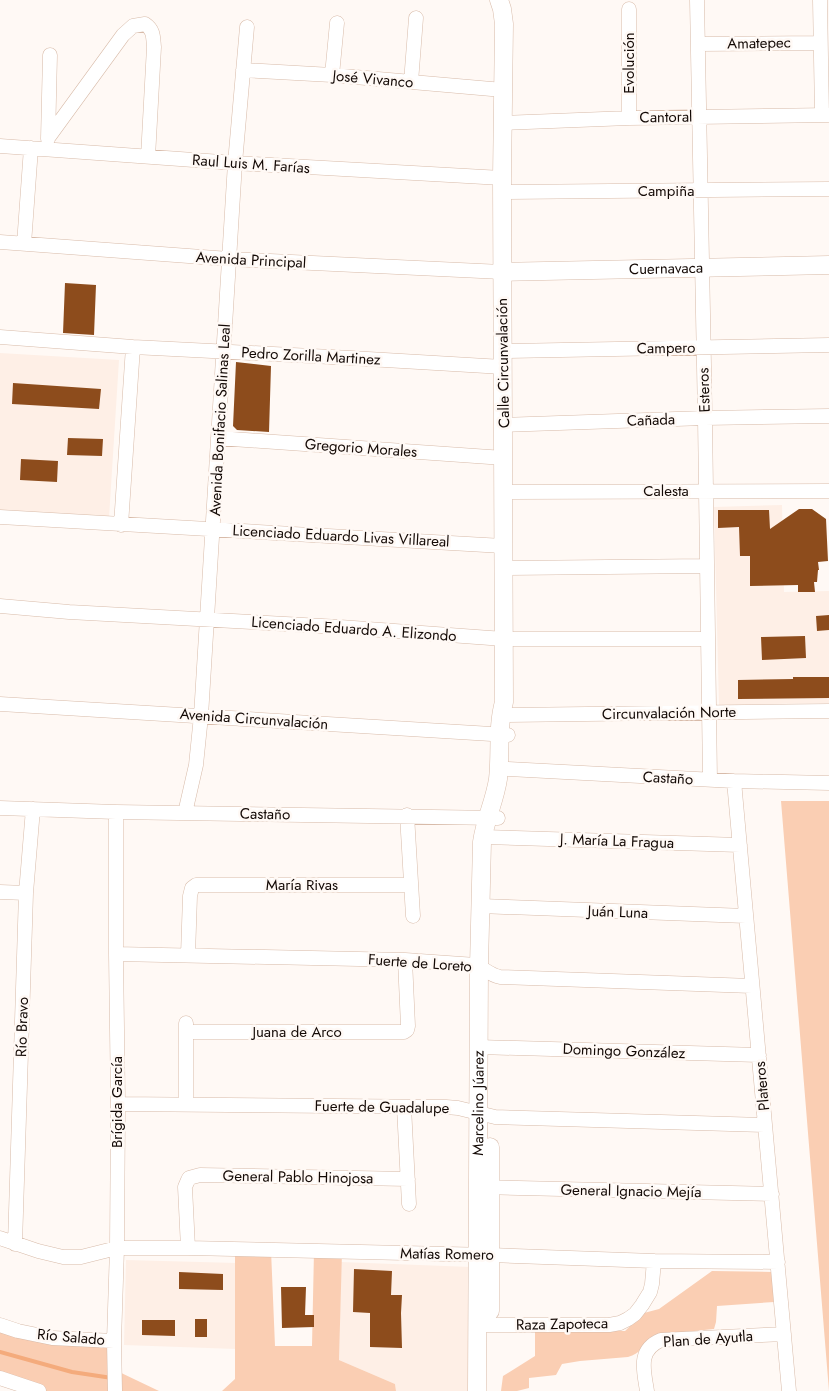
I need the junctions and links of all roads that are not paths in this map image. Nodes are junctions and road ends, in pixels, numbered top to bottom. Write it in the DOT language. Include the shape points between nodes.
graph roads {
  1 [pos="499,0"];
  2 [pos="512,0"];
  3 [pos="697,0"];
  4 [pos="820,0"];
  5 [pos="628,9"];
  6 [pos="416,18"];
  7 [pos="337,23"];
  8 [pos="504,24"];
  9 [pos="247,27"];
  10 [pos="820,43"];
  11 [pos="698,44"];
  12 [pos="50,55"];
  13 [pos="243,70"];
  14 [pos="332,75"];
  15 [pos="411,82"];
  16 [pos="503,90"];
  17 [pos="825,115"];
  18 [pos="699,117"];
  19 [pos="629,118"];
  20 [pos="503,123"];
  21 [pos="48,144"];
  22 [pos="0,146"];
  23 [pos="30,148"];
  24 [pos="148,157"];
  25 [pos="235,164"];
  26 [pos="502,185"];
  27 [pos="829,189"];
  28 [pos="701,191"];
  29 [pos="0,242"];
  30 [pos="24,244"];
  31 [pos="229,259"];
  32 [pos="829,265"];
  33 [pos="702,267"];
  34 [pos="502,272"];
  35 [pos="0,337"];
  36 [pos="829,345"];
  37 [pos="133,347"];
  38 [pos="703,348"];
  39 [pos="224,351"];
  40 [pos="502,359"];
  41 [pos="829,416"];
  42 [pos="705,418"];
  43 [pos="504,425"];
  44 [pos="218,438"];
  45 [pos="504,458"];
  46 [pos="706,491"];
  47 [pos="829,491"];
  48 [pos="503,492"];
  49 [pos="0,517"];
  50 [pos="121,525"];
  51 [pos="213,529"];
  52 [pos="503,546"];
  53 [pos="707,566"];
  54 [pos="502,568"];
  55 [pos="0,606"];
  56 [pos="208,620"];
  57 [pos="504,639"];
  58 [pos="708,639"];
  59 [pos="0,704"];
  60 [pos="504,710"];
  61 [pos="829,711"];
  62 [pos="710,713"];
  63 [pos="201,716"];
  64 [pos="504,735"];
  65 [pos="508,769"];
  66 [pos="710,780"];
  67 [pos="734,782"];
  68 [pos="829,783"];
  69 [pos="0,808"];
  70 [pos="33,809"];
  71 [pos="116,812"];
  72 [pos="185,813"];
  73 [pos="407,816"];
  74 [pos="492,817"];
  75 [pos="488,837"];
  76 [pos="740,844"];
  77 [pos="410,885"];
  78 [pos="0,892"];
  79 [pos="26,893"];
  80 [pos="485,907"];
  81 [pos="413,916"];
  82 [pos="746,916"];
  83 [pos="116,954"];
  84 [pos="188,955"];
  85 [pos="405,960"];
  86 [pos="484,970"];
  87 [pos="752,986"];
  88 [pos="484,1047"];
  89 [pos="759,1055"];
  90 [pos="118,1104"];
  91 [pos="186,1104"];
  92 [pos="404,1108"];
  93 [pos="484,1114"];
  94 [pos="765,1125"];
  95 [pos="408,1179"];
  96 [pos="484,1187"];
  97 [pos="772,1194"];
  98 [pos="409,1204"];
  99 [pos="0,1238"];
  100 [pos="15,1244"];
  101 [pos="117,1248"];
  102 [pos="188,1248"];
  103 [pos="484,1255"];
  104 [pos="654,1261"];
  105 [pos="778,1262"];
  106 [pos="0,1325"];
  107 [pos="484,1325"];
  108 [pos="784,1334"];
  109 [pos="114,1341"];
  110 [pos="0,1378"];
  111 [pos="39,1391"];
  112 [pos="115,1391"];
  113 [pos="477,1391"];
  114 [pos="489,1391"];
  115 [pos="647,1391"];
  116 [pos="789,1391"];
  1 -- 8 [label="street, Calle Circunvalación"];
  2 -- 8 [label="street, Calle Circunvalación"];
  3 -- 11 [label="street, Esteros"];
  4 -- 10 [label="street"];
  5 -- 19 [label="street, Evolución"];
  6 -- 15 [label="street"];
  7 -- 14 [label="street"];
  8 -- 16 [label="street, Calle Circunvalación"];
  9 -- 13 [label="street, Avenida Bonifacio Salinas Leal"];
  10 -- 11 [label="street, Amatepec"];
  10 -- 17 [label="street"];
  11 -- 18 [label="street, Esteros"];
  12 -- 21 [label="street"];
  13 -- 14 [label="street, José Vivanco"];
  13 -- 25 [label="street, Avenida Bonifacio Salinas Leal"];
  14 -- 15 [label="street, José Vivanco"];
  15 -- 16 [label="street, José Vivanco"];
  16 -- 20 [label="street, Calle Circunvalación"];
  17 -- 18 [label="street, Cantoral"];
  18 -- 19 [label="street, Cantoral"];
  18 -- 28 [label="street, Esteros"];
  19 -- 20 [label="street, Cantoral"];
  20 -- 26 [label="street, Calle Circunvalación"];
  21 -- 23 [label="street, Raul Luis M. Farías"];
  21 -- 24 [label="street, Raul Luis M. Farías"];
  21 -- 24 [label="street" via="123,35 133,26 145,24 153,33 154,47"];
  22 -- 23 [label="street, Raul Luis M. Farías"];
  23 -- 30 [label="street"];
  24 -- 25 [label="street, Raul Luis M. Farías"];
  25 -- 26 [label="street, Raul Luis M. Farías"];
  25 -- 31 [label="street, Avenida Bonifacio Salinas Leal"];
  26 -- 28 [label="street, Campiña"];
  26 -- 34 [label="street, Calle Circunvalación"];
  27 -- 28 [label="street, Campiña"];
  28 -- 33 [label="street, Esteros"];
  29 -- 30 [label="street, Avenida Principal"];
  30 -- 31 [label="street, Avenida Principal"];
  31 -- 34 [label="street, Avenida Principal"];
  31 -- 39 [label="street, Avenida Bonifacio Salinas Leal"];
  32 -- 33 [label="street, Cuernavaca"];
  33 -- 34 [label="street, Cuernavaca"];
  33 -- 38 [label="street, Esteros"];
  34 -- 40 [label="street, Calle Circunvalación"];
  35 -- 37 [label="street, Pedro Zorilla Martinez"];
  36 -- 38 [label="street, Campero"];
  37 -- 39 [label="street, Pedro Zorilla Martinez"];
  37 -- 50 [label="street"];
  38 -- 40 [label="street, Campero"];
  38 -- 42 [label="street, Esteros"];
  39 -- 40 [label="street, Pedro Zorilla Martinez"];
  39 -- 44 [label="street, Avenida Bonifacio Salinas Leal"];
  40 -- 43 [label="street, Calle Circunvalación"];
  41 -- 42 [label="street, Cañada"];
  42 -- 43 [label="street, Cañada"];
  42 -- 46 [label="street, Esteros"];
  43 -- 45 [label="street, Calle Circunvalación"];
  44 -- 45 [label="street, Gregorio Morales"];
  44 -- 51 [label="street, Avenida Bonifacio Salinas Leal"];
  45 -- 48 [label="street, Calle Circunvalación"];
  46 -- 47 [label="street, Calesta"];
  46 -- 48 [label="street, Calesta"];
  46 -- 53 [label="street, Esteros"];
  48 -- 52 [label="street, Calle Circunvalación"];
  49 -- 50 [label="street, Licenciado Eduardo Livas Villareal"];
  50 -- 51 [label="street, Licenciado Eduardo Livas Villareal"];
  51 -- 52 [label="street, Licenciado Eduardo Livas Villareal"];
  51 -- 56 [label="street, Avenida Bonifacio Salinas Leal"];
  52 -- 54 [label="street, Calle Circunvalación"];
  53 -- 54 [label="street"];
  53 -- 58 [label="street, Esteros"];
  54 -- 57 [label="street, Calle Circunvalación"];
  55 -- 56 [label="street, Licenciado Eduardo A. Elizondo"];
  56 -- 57 [label="street, Licenciado Eduardo A. Elizondo"];
  56 -- 63 [label="street, Avenida Bonifacio Salinas Leal"];
  57 -- 58 [label="street, Licenciado Eduardo A. Elizondo"];
  57 -- 60 [label="street, Calle Circunvalación"];
  58 -- 62 [label="street, Esteros"];
  59 -- 63 [label="street, Avenida Circunvalación"];
  60 -- 62 [label="street, Circunvalación Norte"];
  60 -- 64 [label="street, Calle Circunvalación"];
  61 -- 62 [label="street, Circunvalación Norte"];
  62 -- 66 [label="street, Esteros"];
  63 -- 64 [label="street, Avenida Circunvalación"];
  63 -- 72 [label="street, Avenida Bonifacio Salinas Leal" via="196,765"];
  64 -- 65 [label="street, Calle Circunvalación"];
  64 -- 74 [label="street, Calle Circunvalación"];
  65 -- 66 [label="street, Castaño"];
  65 -- 74 [label="street, Calle Circunvalación" via="506,788"];
  66 -- 67 [label="street, Castaño"];
  67 -- 68 [label="street, Castaño"];
  67 -- 76 [label="street, Plateros"];
  69 -- 70 [label="street, Castaño"];
  70 -- 71 [label="street, Castaño"];
  70 -- 79 [label="street, Río Bravo"];
  71 -- 72 [label="street, Castaño"];
  71 -- 83 [label="street, Brígida García"];
  72 -- 73 [label="street, Castaño"];
  73 -- 74 [label="street, Castaño"];
  73 -- 77 [label="street"];
  74 -- 75 [label="street, Marcelino Júarez"];
  75 -- 76 [label="street, J. María La Fragua"];
  75 -- 80 [label="street, Marcelino Júarez" via="491,859"];
  76 -- 82 [label="street, Plateros"];
  77 -- 81 [label="street"];
  77 -- 84 [label="street, María Rivas" via="196,885 190,896"];
  78 -- 79 [label="street"];
  79 -- 100 [label="street, Río Bravo"];
  80 -- 82 [label="street, Juán Luna"];
  80 -- 86 [label="street, Marcelino Júarez"];
  82 -- 87 [label="street, Plateros"];
  83 -- 84 [label="street, Fuerte de Loreto"];
  83 -- 90 [label="street, Brígida García"];
  84 -- 85 [label="street, Fuerte de Loreto"];
  85 -- 86 [label="street, Fuerte de Loreto" via="468,964"];
  85 -- 91 [label="street, Juana de Arco" via="408,1026 404,1032 187,1027"];
  86 -- 87 [label="street, Fuerte de Loreto" via="506,978"];
  86 -- 88 [label="street, Marcelino Júarez"];
  87 -- 89 [label="street, Plateros"];
  88 -- 89 [label="street, Domingo González"];
  88 -- 93 [label="street, Marcelino Júarez"];
  89 -- 94 [label="street, Plateros"];
  90 -- 91 [label="street, Fuerte de Guadalupe"];
  90 -- 101 [label="street, Brígida García"];
  91 -- 92 [label="street, Fuerte de Guadalupe"];
  92 -- 93 [label="street, Fuerte de Guadalupe" via="458,1108"];
  92 -- 95 [label="street"];
  93 -- 94 [label="street, Fuerte de Guadalupe"];
  93 -- 96 [label="street, Marcelino Júarez"];
  94 -- 97 [label="street, Plateros"];
  95 -- 98 [label="street"];
  95 -- 102 [label="street, General Pablo Hinojosa" via="194,1176 186,1187"];
  96 -- 97 [label="street, General Ignacio Mejía"];
  96 -- 103 [label="street, Marcelino Júarez"];
  97 -- 105 [label="street, Plateros"];
  99 -- 100 [label="street, Matías Romero"];
  100 -- 101 [label="street, Matías Romero" via="63,1257 80,1257"];
  101 -- 102 [label="street, Matías Romero"];
  101 -- 109 [label="street, Brígida García"];
  102 -- 103 [label="street, Matías Romero"];
  103 -- 104 [label="street, Matías Romero"];
  103 -- 107 [label="street, Marcelino Júarez"];
  104 -- 105 [label="street, Matías Romero"];
  104 -- 107 [label="street, Raza Zapoteca" via="650,1292 635,1314 620,1323"];
  105 -- 108 [label="street, Plateros"];
  106 -- 109 [label="street, Río Salado" via="52,1338"];
  107 -- 113 [label="street, Marcelino Júarez"];
  107 -- 114 [label="street, Marcelino Júarez"];
  108 -- 115 [label="street, Plan de Ayutla" via="655,1342 647,1350 645,1358"];
  108 -- 116 [label="street, Plateros"];
  109 -- 112 [label="street, Brígida García"];
  110 -- 111 [label="street"];
}
